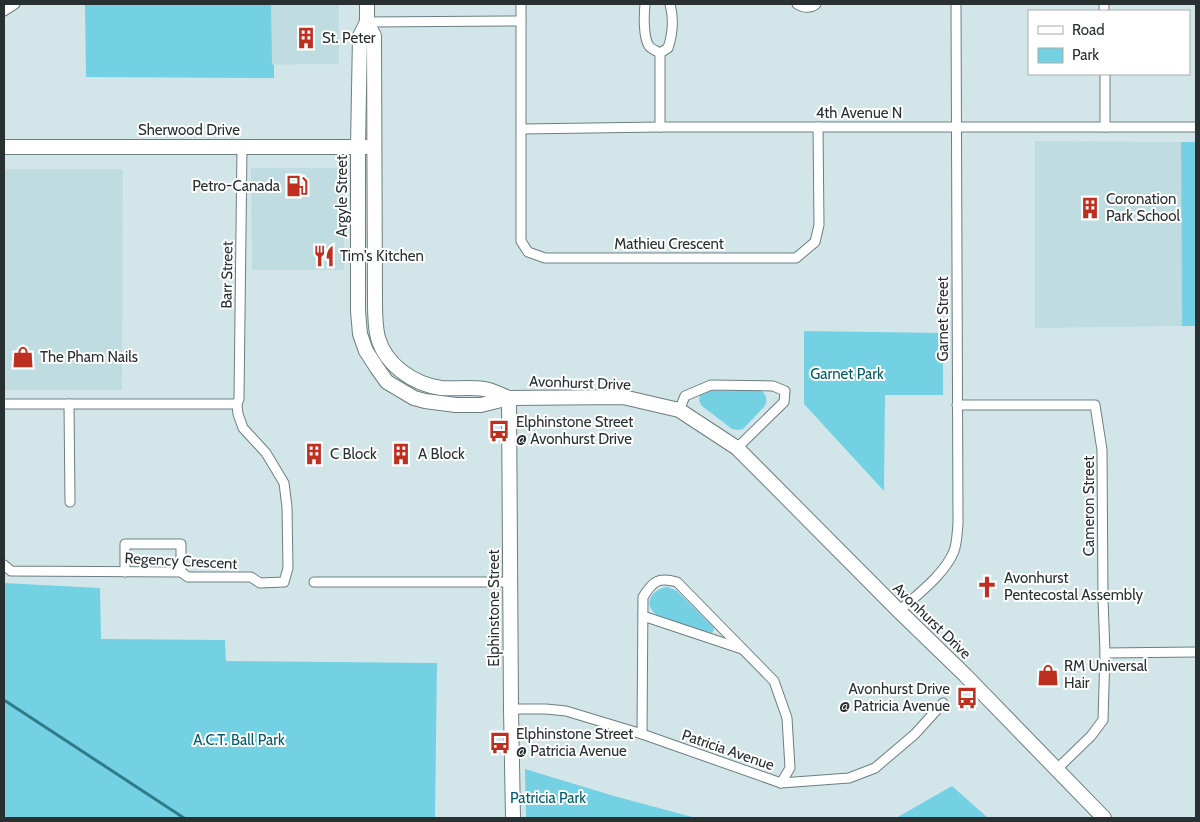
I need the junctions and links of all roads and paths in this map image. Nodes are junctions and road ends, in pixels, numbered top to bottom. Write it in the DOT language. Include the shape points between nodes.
graph roads {
  1 [pos="15,4"];
  2 [pos="367,4"];
  3 [pos="521,4"];
  4 [pos="646,4"];
  5 [pos="670,4"];
  6 [pos="797,4"];
  7 [pos="816,4"];
  8 [pos="956,4"];
  9 [pos="4,11"];
  10 [pos="521,21"];
  11 [pos="367,22"];
  12 [pos="660,53"];
  13 [pos="1105,75"];
  14 [pos="660,127"];
  15 [pos="818,127"];
  16 [pos="956,127"];
  17 [pos="1105,127"];
  18 [pos="1196,127"];
  19 [pos="522,129"];
  20 [pos="358,146"];
  21 [pos="4,147"];
  22 [pos="242,147"];
  23 [pos="374,147"];
  24 [pos="394,365"];
  25 [pos="376,368"];
  26 [pos="509,398"];
  27 [pos="4,404"];
  28 [pos="69,404"];
  29 [pos="237,404"];
  30 [pos="957,405"];
  31 [pos="679,410"];
  32 [pos="737,448"];
  33 [pos="70,502"];
  34 [pos="4,565"];
  35 [pos="125,572"];
  36 [pos="181,572"];
  37 [pos="314,582"];
  38 [pos="510,582"];
  39 [pos="899,611"];
  40 [pos="643,616"];
  41 [pos="745,650"];
  42 [pos="1196,652"];
  43 [pos="1105,653"];
  44 [pos="943,703"];
  45 [pos="510,709"];
  46 [pos="642,734"];
  47 [pos="1057,769"];
  48 [pos="781,783"];
  49 [pos="513,818"];
  50 [pos="1104,818"];
  1 -- 9 [label="street"];
  2 -- 11 [label="street, Argyle Street"];
  3 -- 10 [label="street, Mathieu Crescent"];
  4 -- 12 [label="street" via="646,36 650,46"];
  5 -- 12 [label="street" via="671,39 668,48"];
  6 -- 7 [label="street" via="802,7"];
  8 -- 16 [label="street, Garnet Street"];
  10 -- 11 [label="street"];
  10 -- 19 [label="street, Mathieu Crescent"];
  11 -- 20 [label="street, Argyle Street" via="360,36"];
  11 -- 23 [label="street, Argyle Street" via="374,36"];
  12 -- 14 [label="street"];
  13 -- 17 [label="street"];
  14 -- 15 [label="street, 4th Avenue N"];
  14 -- 19 [label="street, 4th Avenue N"];
  15 -- 16 [label="street, 4th Avenue N"];
  15 -- 19 [label="street, Mathieu Crescent" via="819,225 816,242 796,258 545,258 528,252 521,241"];
  16 -- 17 [label="street, 4th Avenue N"];
  16 -- 30 [label="street, Garnet Street"];
  17 -- 18 [label="street, 4th Avenue N"];
  20 -- 22 [label="street, Sherwood Drive"];
  20 -- 23 [label="street, Sherwood Drive"];
  20 -- 25 [label="street, Argyle Street" via="358,310 360,334"];
  21 -- 22 [label="street, Sherwood Drive"];
  22 -- 29 [label="street, Barr Street"];
  23 -- 24 [label="street, Argyle Street" via="376,325 378,339"];
  24 -- 26 [label="street, Avonhurst Drive" via="424,384 441,388 486,389"];
  25 -- 26 [label="street, Avonhurst Drive" via="387,382 425,401 482,405"];
  26 -- 31 [label="street, Avonhurst Drive" via="622,397"];
  26 -- 38 [label="street, Elphinstone Street"];
  27 -- 28 [label="street"];
  28 -- 29 [label="street"];
  28 -- 33 [label="street"];
  29 -- 36 [label="street, Regency Crescent" via="243,428 266,453 284,483 288,568 284,582 260,583 251,577 188,577"];
  30 -- 39 [label="street, Garnet Street" via="956,543 946,565"];
  30 -- 43 [label="street, Cameron Street" via="1095,405 1102,450"];
  31 -- 32 [label="street, Avonhurst Drive"];
  31 -- 32 [label="street" via="685,396 711,385 773,386 785,391 784,402"];
  32 -- 39 [label="street, Avonhurst Drive"];
  34 -- 35 [label="street, Regency Crescent" via="11,571"];
  35 -- 36 [label="street, Regency Crescent"];
  35 -- 36 [label="street" via="125,544 181,544"];
  37 -- 38 [label="street"];
  38 -- 45 [label="street, Elphinstone Street"];
  39 -- 47 [label="street, Avonhurst Drive"];
  40 -- 41 [label="street"];
  40 -- 41 [label="street" via="642,596 651,584 665,579 677,582"];
  40 -- 46 [label="street"];
  41 -- 48 [label="street" via="774,681 787,718 790,768"];
  42 -- 43 [label="street"];
  43 -- 47 [label="street, Cameron Street" via="1103,720"];
  44 -- 48 [label="street, Patricia Avenue" via="915,734 875,768 849,778"];
  45 -- 46 [label="street, Patricia Avenue" via="566,711"];
  45 -- 49 [label="street, Elphinstone Street"];
  46 -- 48 [label="street, Patricia Avenue"];
  47 -- 50 [label="street, Avonhurst Drive"];
}
